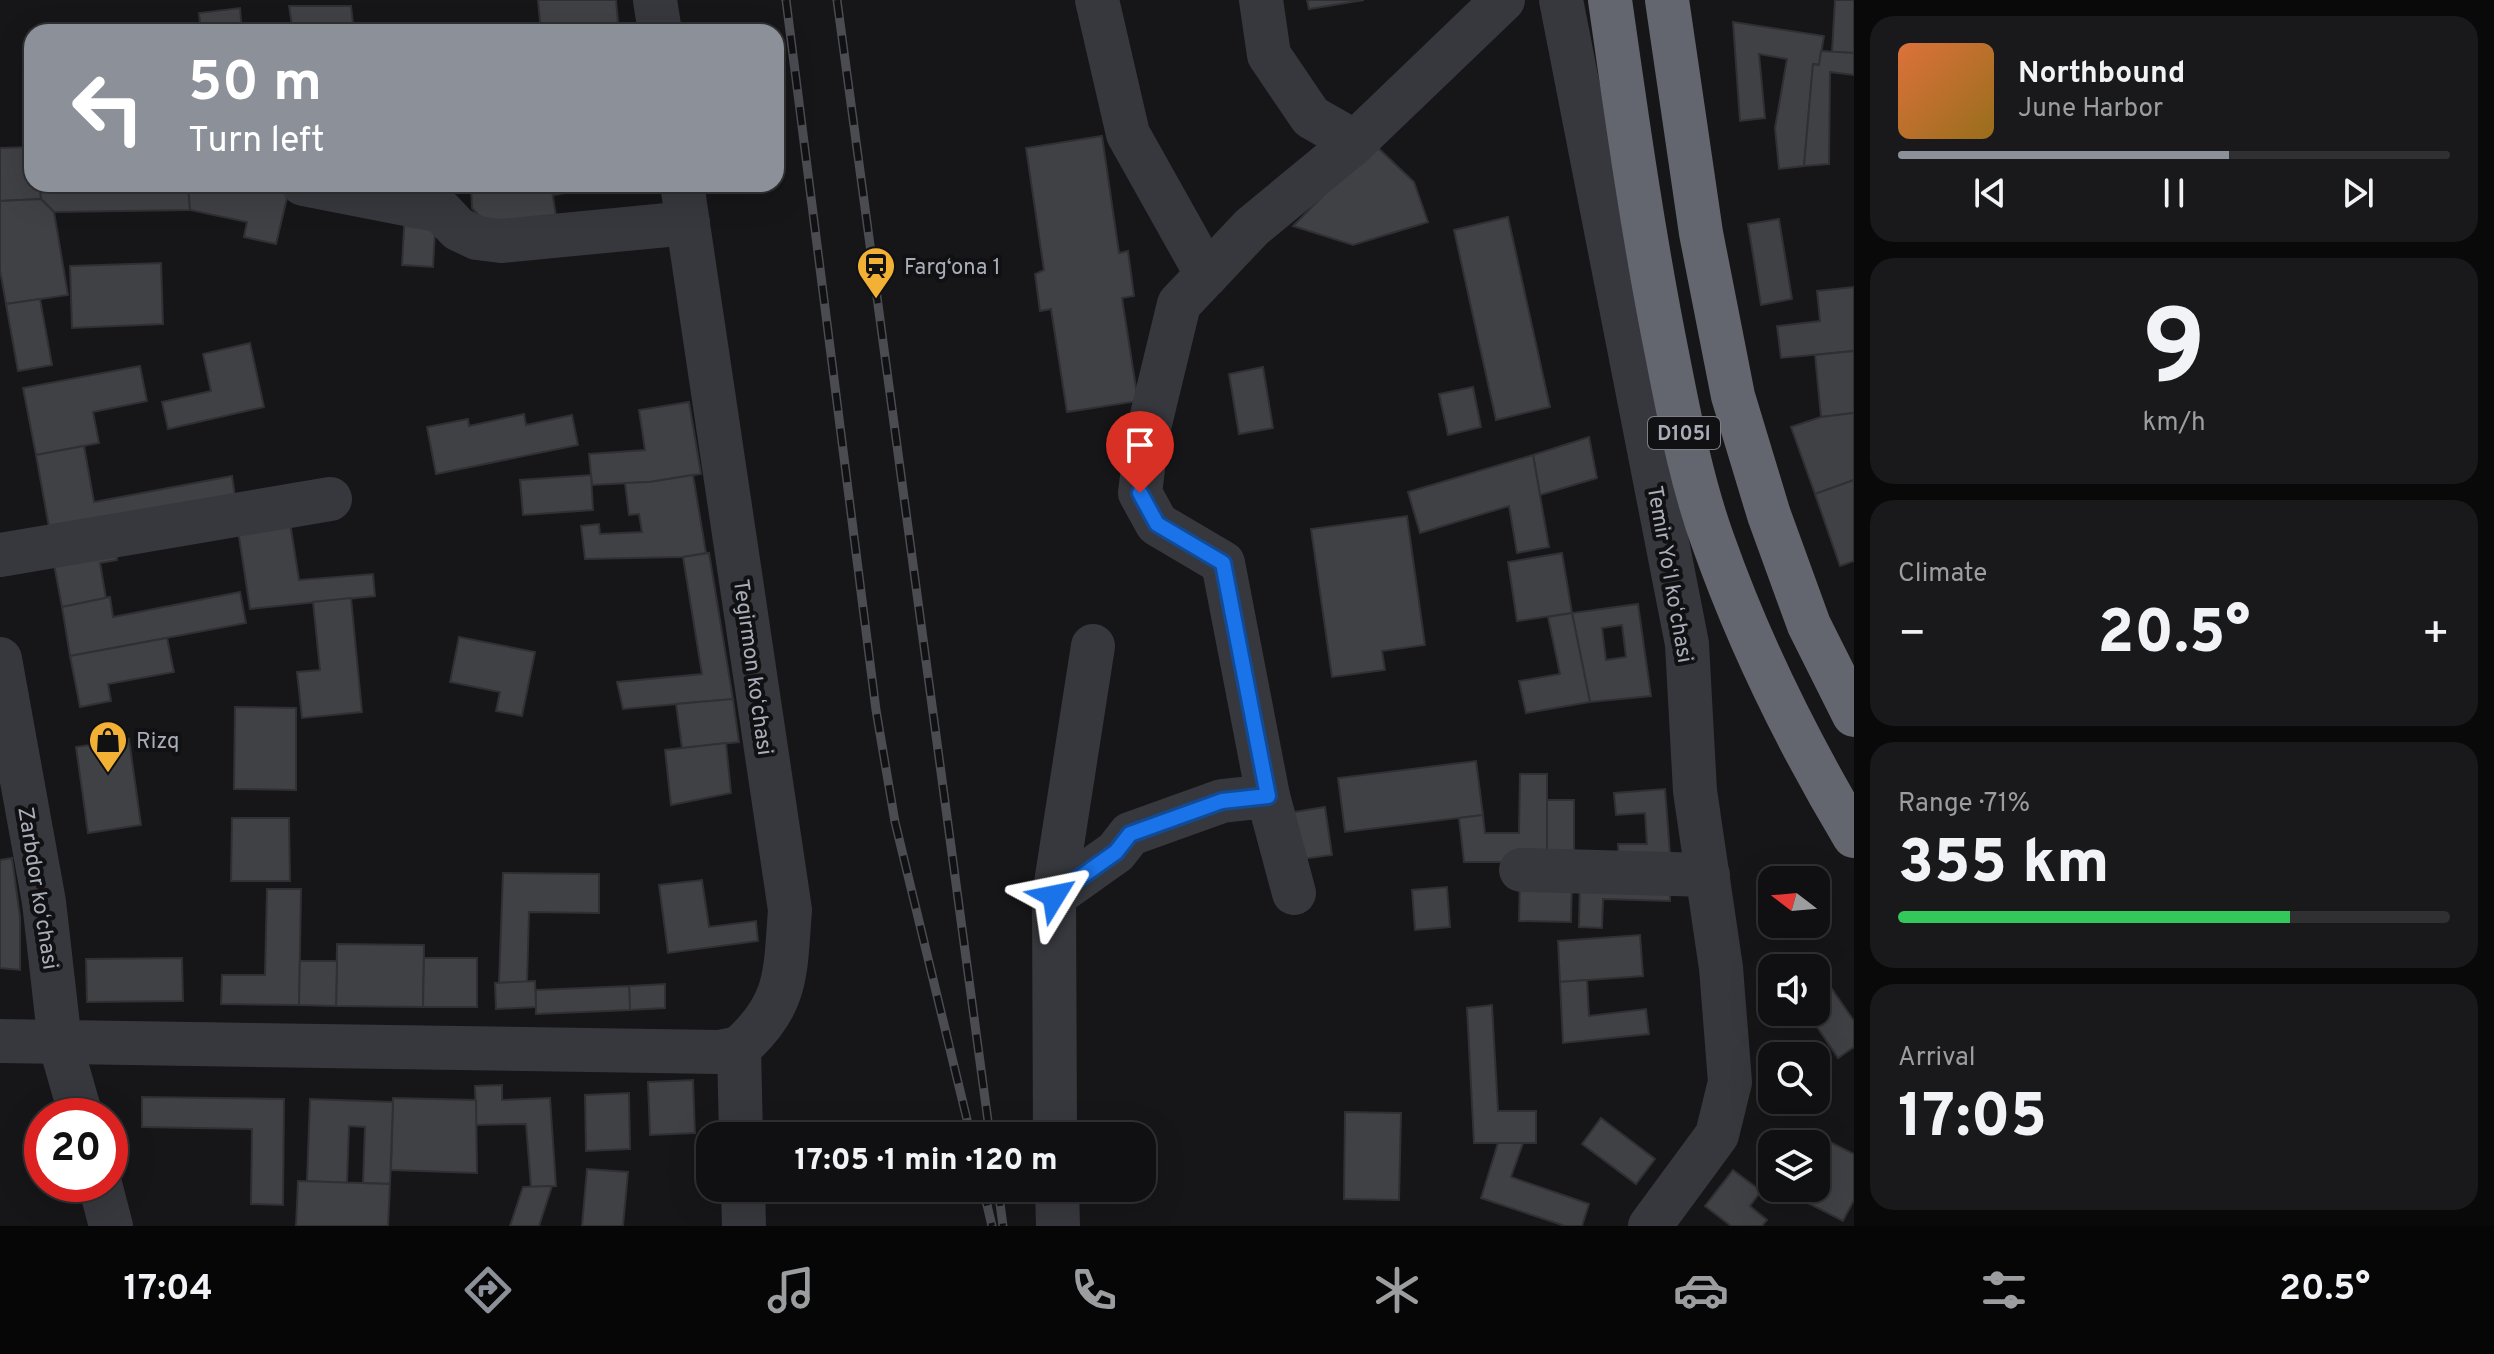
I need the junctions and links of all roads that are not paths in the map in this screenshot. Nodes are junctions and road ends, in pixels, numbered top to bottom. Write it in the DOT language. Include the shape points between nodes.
graph roads {
  1 [pos="655,0"];
  2 [pos="1097,0"];
  3 [pos="1261,0"];
  4 [pos="1503,0"];
  5 [pos="1561,0"];
  6 [pos="1610,0"];
  7 [pos="1667,0"];
  8 [pos="659,24"];
  9 [pos="1355,142"];
  10 [pos="344,192"];
  11 [pos="685,204"];
  12 [pos="1207,275"];
  13 [pos="330,499"];
  14 [pos="0,555"];
  15 [pos="1093,646"];
  16 [pos="0,659"];
  17 [pos="1854,715"];
  18 [pos="1268,796"];
  19 [pos="1854,836"];
  20 [pos="1521,870"];
  21 [pos="1708,875"];
  22 [pos="1294,893"];
  23 [pos="1054,896"];
  24 [pos="0,1041"];
  25 [pos="60,1043"];
  26 [pos="739,1048"];
  27 [pos="76,1098"];
  28 [pos="741,1122"];
  29 [pos="1055,1122"];
  30 [pos="105,1202"];
  31 [pos="743,1202"];
  32 [pos="1057,1202"];
  33 [pos="111,1226"];
  34 [pos="744,1226"];
  35 [pos="1058,1226"];
  36 [pos="1650,1226"];
  1 -- 8 [label="street"];
  2 -- 12 [label="street" via="1128,134"];
  3 -- 9 [label="street" via="1269,55 1311,117"];
  4 -- 9 [label="street"];
  5 -- 21 [label="street, Temir Yoʻl koʻchasi" via="1687,644 1695,791"];
  6 -- 19 [label="highway, D105l" via="1645,244 1680,419 1712,540 1818,777"];
  7 -- 17 [label="highway, D105l" via="1701,233 1733,396 1809,625"];
  9 -- 12 [label="street" via="1252,227"];
  10 -- 11 [label="street" via="441,211 458,229 501,241"];
  11 -- 26 [label="street, Tegirmon koʻchasi" via="790,910 784,984 762,1028"];
  12 -- 18 [label="street" via="1179,304 1147,436 1140,493 1157,524 1223,563"];
  13 -- 14 [label="street"];
  15 -- 23 [label="street"];
  16 -- 25 [label="street, Zarbdor koʻchasi" via="44,902"];
  18 -- 22 [label="street"];
  18 -- 23 [label="street" via="1222,801 1130,834 1116,852"];
  20 -- 21 [label="street"];
  21 -- 36 [label="street, Temir Yoʻl koʻchasi" via="1730,1082 1717,1135"];
  23 -- 29 [label="street"];
  24 -- 25 [label="street"];
  25 -- 26 [label="street" via="703,1052"];
  25 -- 27 [label="street, Zarbdor koʻchasi"];
  26 -- 28 [label="street"];
  30 -- 33 [label="street"];
  31 -- 34 [label="street"];
  32 -- 35 [label="street"];
}
